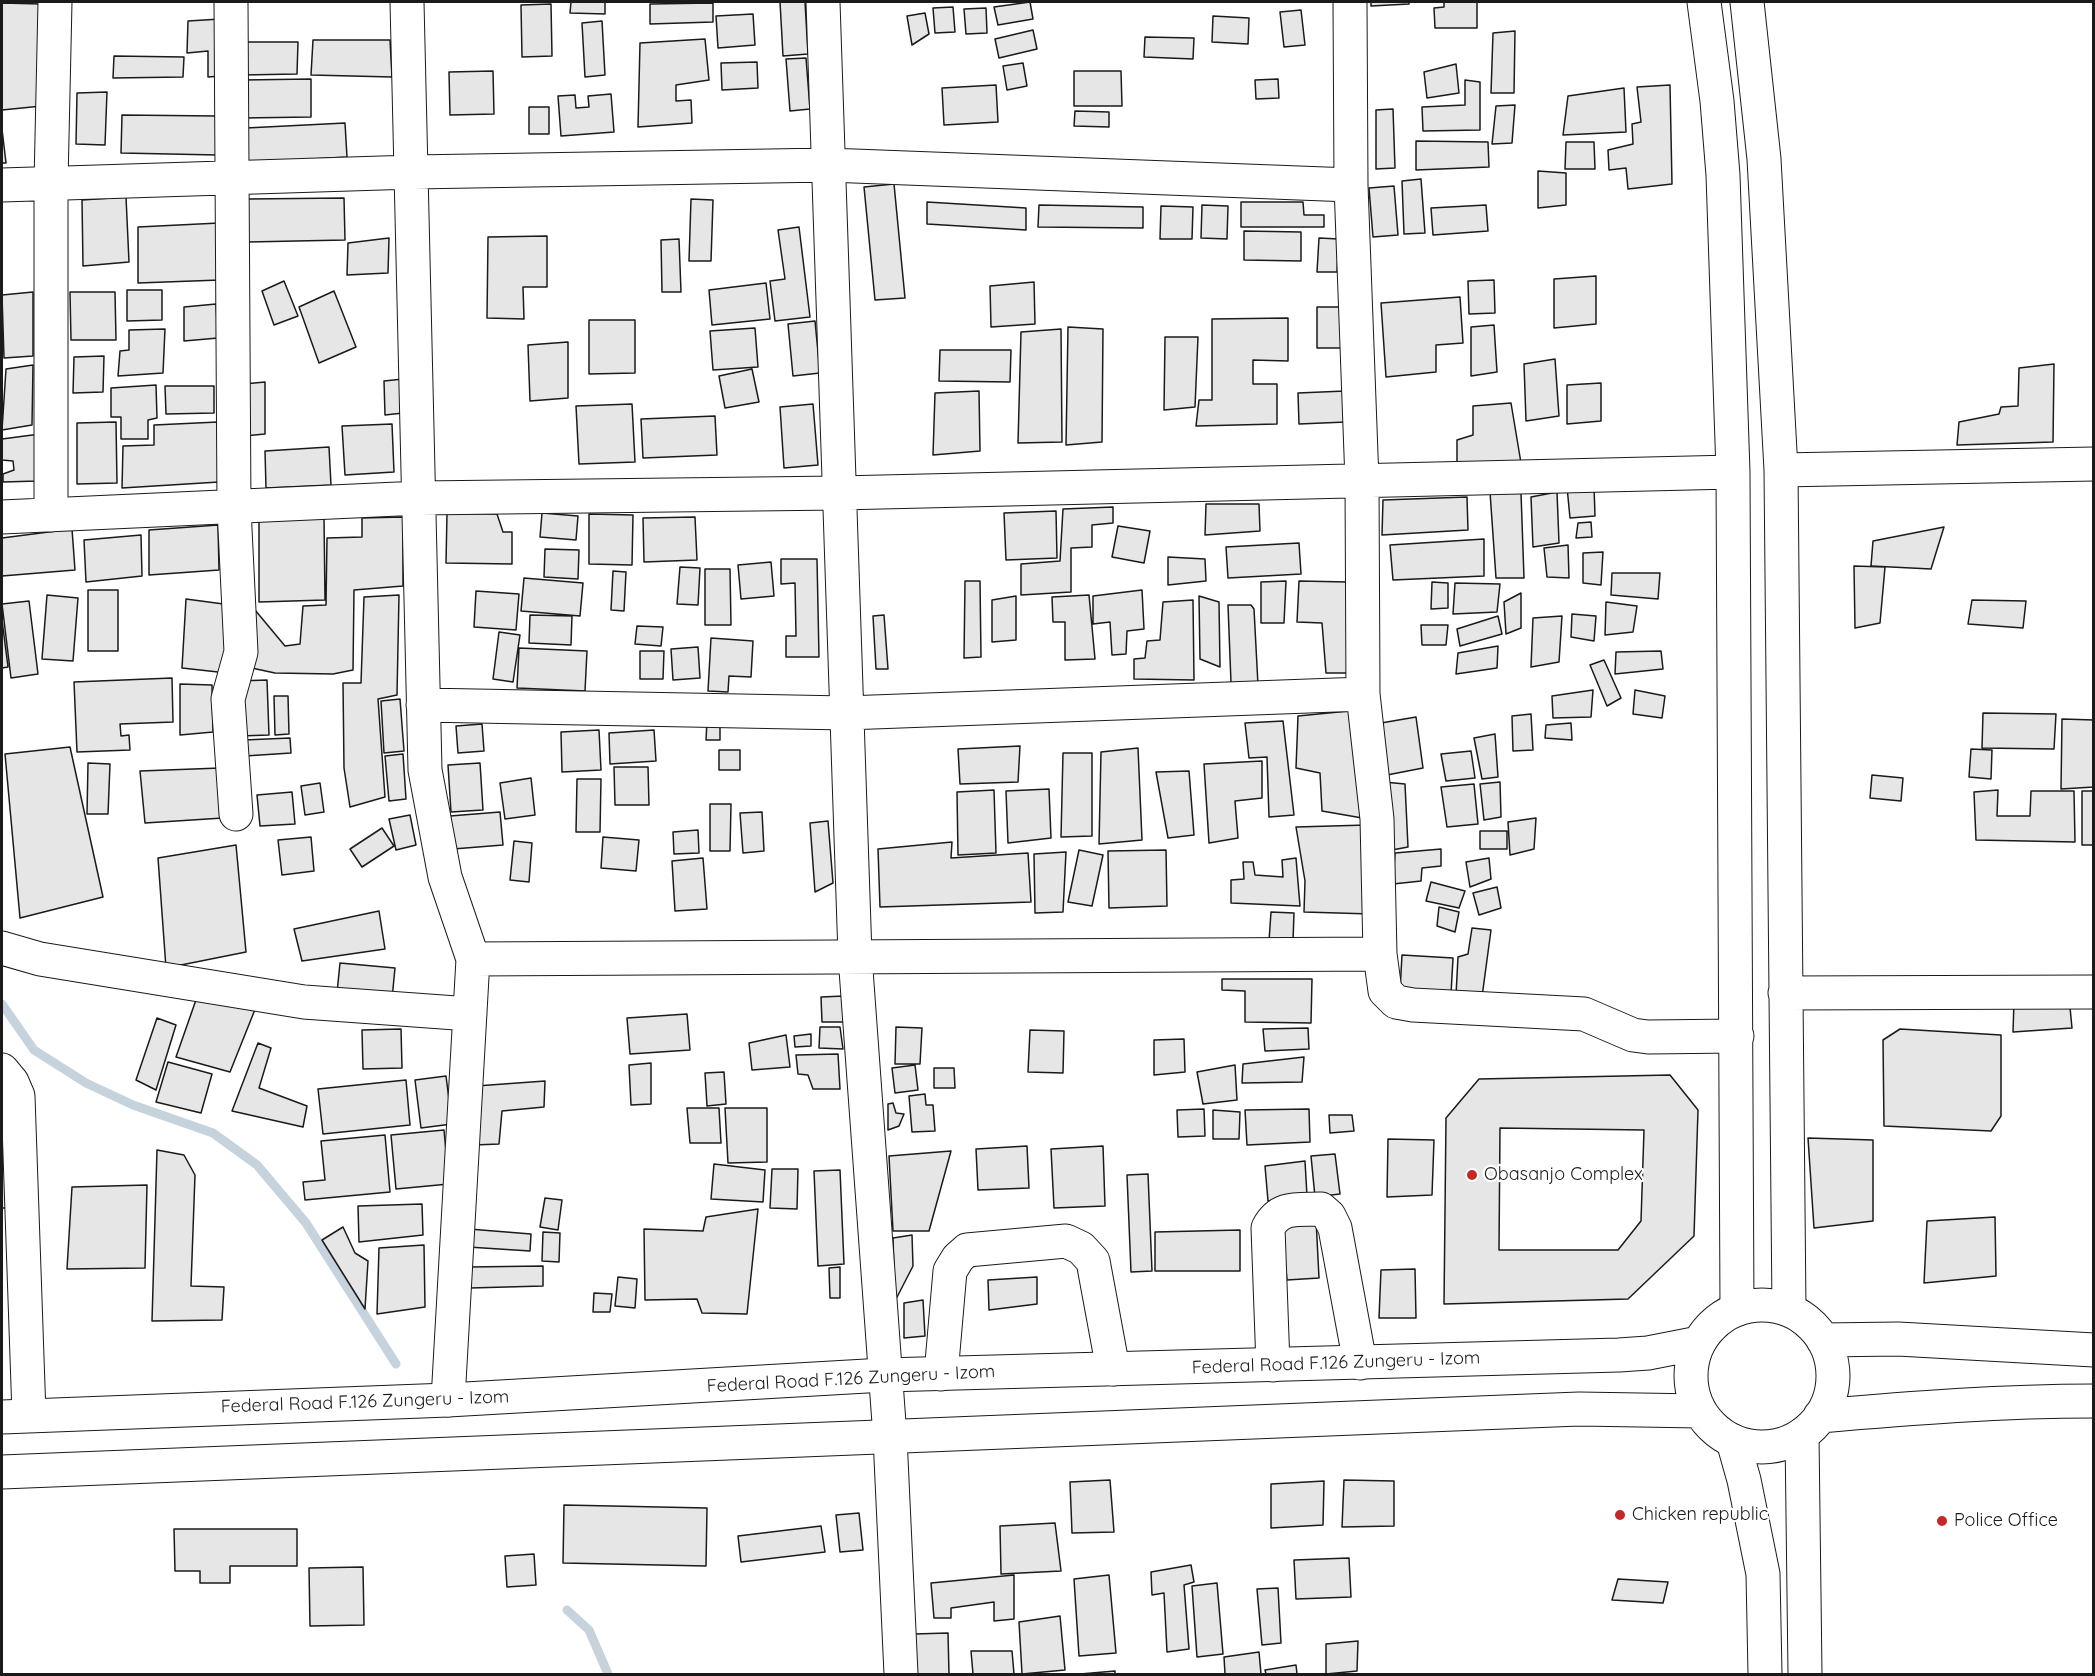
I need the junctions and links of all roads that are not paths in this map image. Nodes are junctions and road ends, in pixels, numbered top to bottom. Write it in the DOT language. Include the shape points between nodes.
graph roads {
  1 [pos="55,2"];
  2 [pos="231,2"];
  3 [pos="407,2"];
  4 [pos="823,2"];
  5 [pos="1350,2"];
  6 [pos="1704,2"];
  7 [pos="1747,2"];
  8 [pos="828,165"];
  9 [pos="413,172"];
  10 [pos="232,179"];
  11 [pos="51,183"];
  12 [pos="2,185"];
  13 [pos="1351,185"];
  14 [pos="2094,464"];
  15 [pos="1781,470"];
  16 [pos="1732,472"];
  17 [pos="1362,481"];
  18 [pos="839,494"];
  19 [pos="420,498"];
  20 [pos="234,508"];
  21 [pos="51,515"];
  22 [pos="2,517"];
  23 [pos="1363,694"];
  24 [pos="423,705"];
  25 [pos="846,713"];
  26 [pos="236,814"];
  27 [pos="2,948"];
  28 [pos="1380,954"];
  29 [pos="855,956"];
  30 [pos="473,958"];
  31 [pos="2094,992"];
  32 [pos="1785,993"];
  33 [pos="470,1014"];
  34 [pos="1737,1036"];
  35 [pos="2,1070"];
  36 [pos="1737,1309"];
  37 [pos="1788,1309"];
  38 [pos="1824,1340"];
  39 [pos="1699,1343"];
  40 [pos="2094,1350"];
  41 [pos="1360,1363"];
  42 [pos="1273,1365"];
  43 [pos="1113,1369"];
  44 [pos="940,1374"];
  45 [pos="884,1375"];
  46 [pos="448,1400"];
  47 [pos="2094,1401"];
  48 [pos="1700,1411"];
  49 [pos="15,1416"];
  50 [pos="1811,1426"];
  51 [pos="890,1437"];
  52 [pos="1733,1441"];
  53 [pos="2,1472"];
  54 [pos="901,1674"];
  55 [pos="1765,1674"];
  56 [pos="1805,1674"];
  1 -- 11 [label="street"];
  2 -- 10 [label="street"];
  3 -- 9 [label="street"];
  4 -- 8 [label="street"];
  5 -- 13 [label="street"];
  6 -- 16 [label="street" via="1723,175"];
  7 -- 15 [label="street" via="1764,159"];
  8 -- 9 [label="street"];
  8 -- 13 [label="street"];
  8 -- 18 [label="street"];
  9 -- 10 [label="street"];
  9 -- 19 [label="street"];
  10 -- 11 [label="street"];
  10 -- 20 [label="street"];
  11 -- 12 [label="street"];
  11 -- 21 [label="street"];
  13 -- 17 [label="street"];
  14 -- 15 [label="street"];
  15 -- 32 [label="street"];
  16 -- 17 [label="street"];
  16 -- 34 [label="street"];
  17 -- 18 [label="street"];
  17 -- 23 [label="street"];
  18 -- 19 [label="street"];
  18 -- 25 [label="street"];
  19 -- 20 [label="street"];
  19 -- 24 [label="street"];
  20 -- 21 [label="street"];
  20 -- 26 [label="street" via="241,652 228,699"];
  21 -- 22 [label="street"];
  23 -- 25 [label="street"];
  23 -- 28 [label="street" via="1378,842"];
  24 -- 25 [label="street"];
  24 -- 30 [label="street" via="425,770 438,850"];
  25 -- 29 [label="street"];
  27 -- 33 [label="street" via="40,959 304,1002"];
  28 -- 29 [label="street"];
  28 -- 34 [label="street" via="1385,992 1396,1002 1584,1014 1633,1035 1648,1037"];
  29 -- 30 [label="street"];
  29 -- 45 [label="street"];
  30 -- 33 [label="street"];
  31 -- 32 [label="street"];
  32 -- 37 [label="street"];
  33 -- 46 [label="street"];
  34 -- 36 [label="street"];
  35 -- 49 [label="street" via="18,1096"];
  36 -- 37 [label="street" via="1761,1305"];
  36 -- 39 [label="street" via="1715,1323"];
  37 -- 38 [label="street" via="1811,1324"];
  38 -- 40 [label="street" via="1898,1339"];
  38 -- 50 [label="street" via="1833,1379 1829,1399"];
  39 -- 41 [label="street, Federal Road F.126 Zungeru - Izom" via="1619,1355"];
  39 -- 48 [label="street" via="1692,1365 1692,1388"];
  41 -- 42 [label="street, Federal Road F.126 Zungeru - Izom"];
  41 -- 42 [label="street" via="1335,1228 1321,1209 1311,1209 1282,1210 1268,1228"];
  42 -- 43 [label="street, Federal Road F.126 Zungeru - Izom"];
  43 -- 44 [label="street, Federal Road F.126 Zungeru - Izom"];
  43 -- 44 [label="street" via="1093,1261 1081,1248 1066,1241 967,1250 958,1258 950,1271"];
  44 -- 45 [label="street, Federal Road F.126 Zungeru - Izom"];
  45 -- 46 [label="street, Federal Road F.126 Zungeru - Izom"];
  45 -- 51 [label="street"];
  46 -- 49 [label="street, Federal Road F.126 Zungeru - Izom"];
  47 -- 50 [label="street" via="2009,1401 1881,1409"];
  48 -- 51 [label="street" via="1579,1409"];
  48 -- 52 [label="street" via="1714,1428"];
  50 -- 52 [label="street" via="1780,1445 1756,1447"];
  50 -- 56 [label="street"];
  51 -- 53 [label="street"];
  51 -- 54 [label="street"];
  52 -- 55 [label="street" via="1763,1574"];
}
